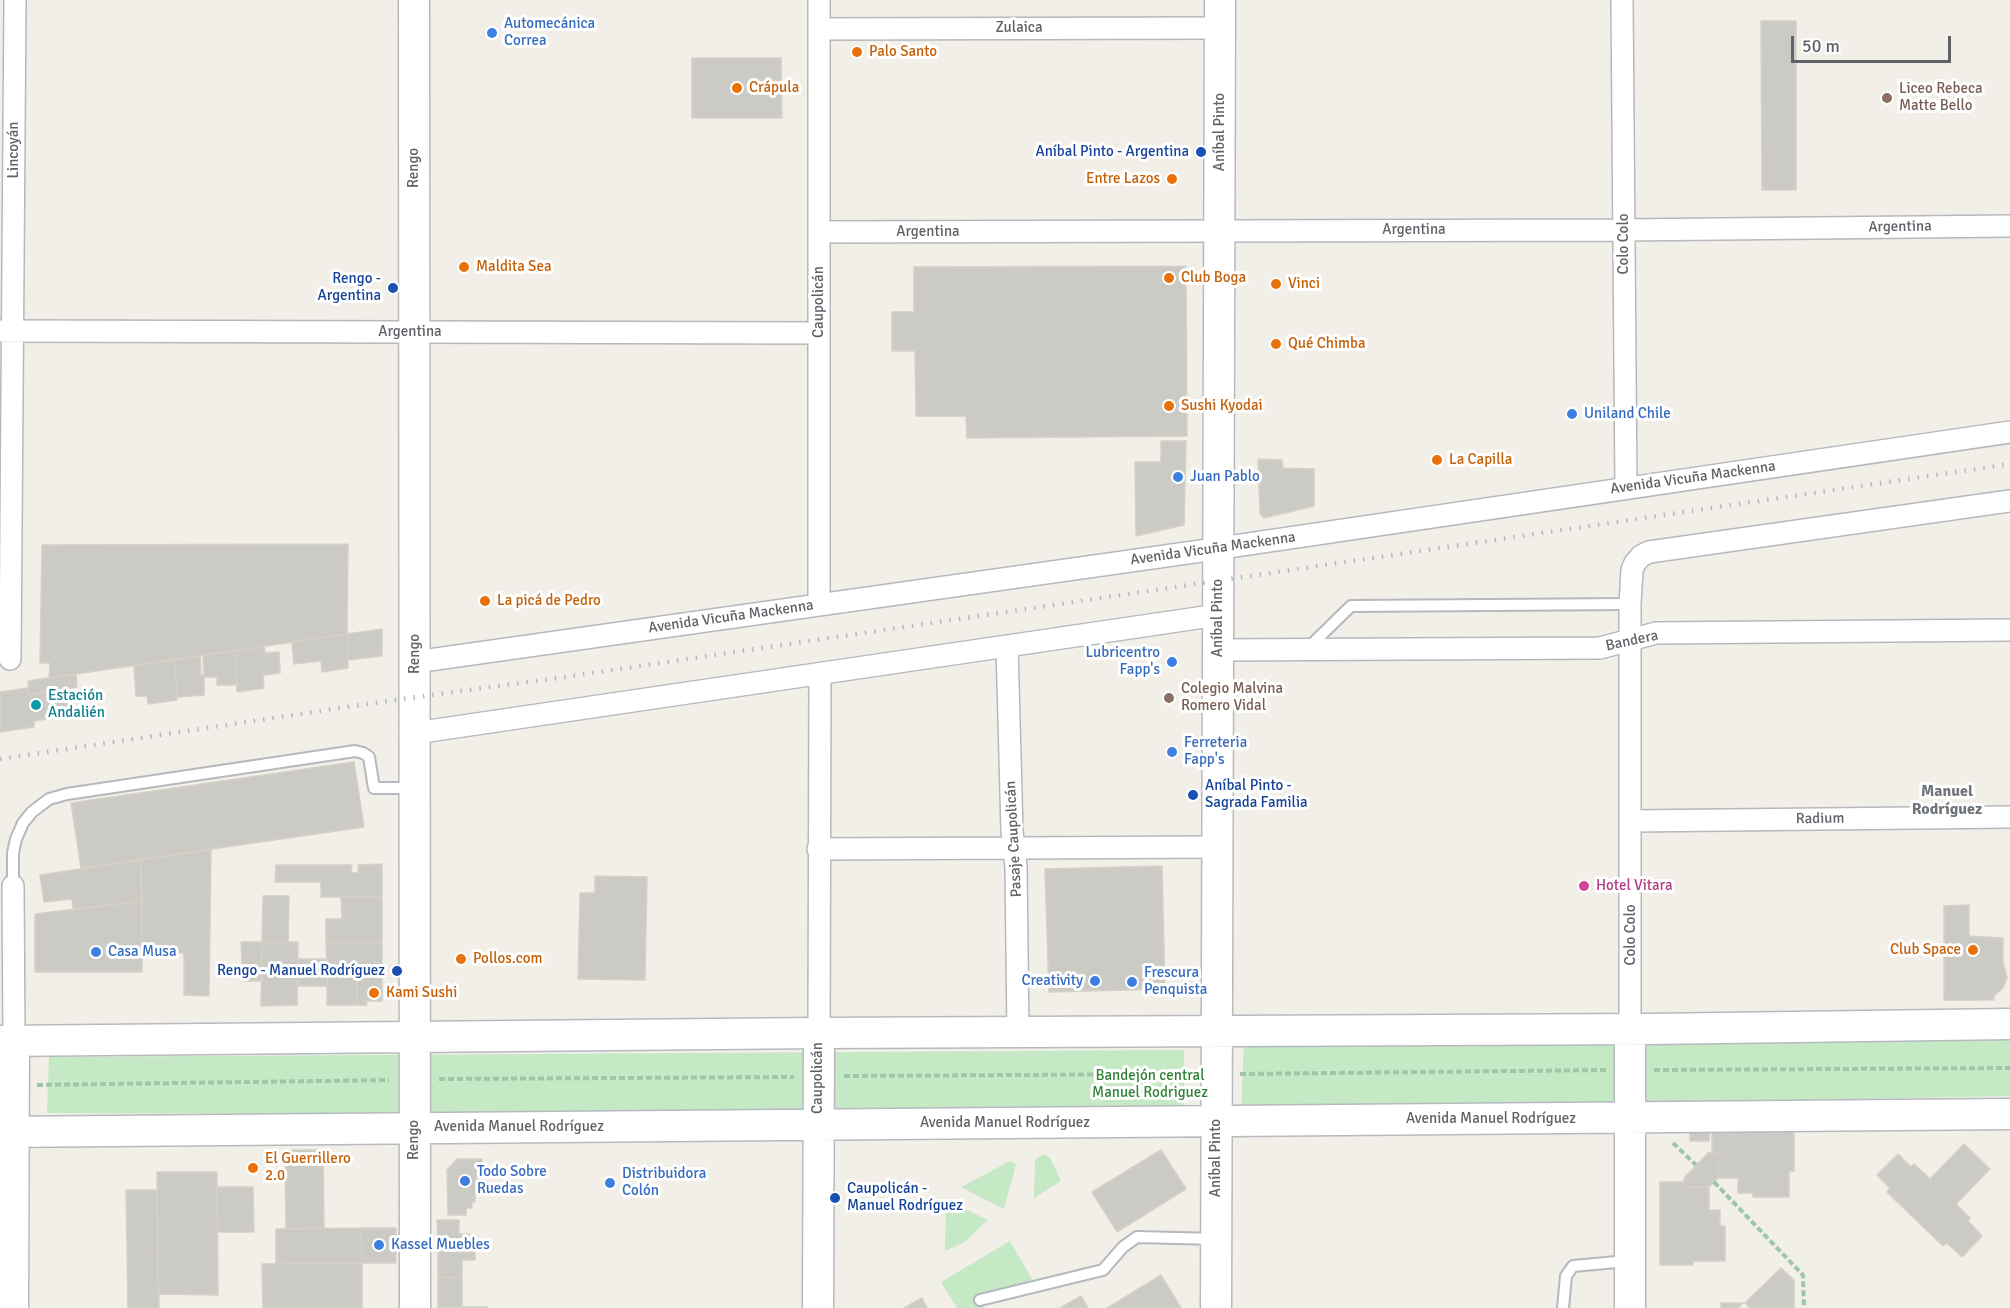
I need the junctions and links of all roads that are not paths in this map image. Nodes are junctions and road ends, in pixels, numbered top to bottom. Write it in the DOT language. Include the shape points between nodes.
graph roads {
  1 [pos="15,0"];
  2 [pos="414,0"];
  3 [pos="819,0"];
  4 [pos="1622,0"];
  5 [pos="1220,14"];
  6 [pos="819,29"];
  7 [pos="2010,226"];
  8 [pos="1624,230"];
  9 [pos="1221,231"];
  10 [pos="819,232"];
  11 [pos="6,331"];
  12 [pos="414,332"];
  13 [pos="819,333"];
  14 [pos="2010,432"];
  15 [pos="1626,488"];
  16 [pos="2010,501"];
  17 [pos="1219,549"];
  18 [pos="1630,604"];
  19 [pos="819,605"];
  20 [pos="1218,615"];
  21 [pos="2010,630"];
  22 [pos="1631,640"];
  23 [pos="1007,646"];
  24 [pos="1218,650"];
  25 [pos="1306,650"];
  26 [pos="415,662"];
  27 [pos="5,664"];
  28 [pos="820,674"];
  29 [pos="415,733"];
  30 [pos="414,788"];
  31 [pos="2010,817"];
  32 [pos="1630,821"];
  33 [pos="1217,847"];
  34 [pos="1014,848"];
  35 [pos="818,849"];
  36 [pos="9,899"];
  37 [pos="2010,1024"];
  38 [pos="1630,1029"];
  39 [pos="1216,1032"];
  40 [pos="819,1033"];
  41 [pos="1018,1033"];
  42 [pos="415,1037"];
  43 [pos="7,1041"];
  44 [pos="2010,1114"];
  45 [pos="1632,1118"];
  46 [pos="1216,1121"];
  47 [pos="818,1124"];
  48 [pos="414,1128"];
  49 [pos="6,1132"];
  50 [pos="1216,1239"];
  51 [pos="1630,1261"];
  52 [pos="980,1300"];
  53 [pos="14,1308"];
  54 [pos="415,1308"];
  55 [pos="818,1308"];
  56 [pos="1216,1308"];
  57 [pos="1563,1308"];
  58 [pos="1630,1308"];
  1 -- 11 [label="street, Lincoyán"];
  2 -- 12 [label="main road, Rengo"];
  3 -- 6 [label="street, Caupolicán"];
  4 -- 8 [label="street, Colo Colo"];
  5 -- 6 [label="street, Zulaica"];
  5 -- 9 [label="main road, Aníbal Pinto"];
  6 -- 10 [label="street, Caupolicán"];
  7 -- 8 [label="street, Argentina"];
  8 -- 9 [label="street, Argentina"];
  8 -- 15 [label="street, Colo Colo"];
  9 -- 10 [label="street, Argentina"];
  9 -- 17 [label="main road, Aníbal Pinto"];
  10 -- 13 [label="street, Caupolicán"];
  11 -- 12 [label="street, Argentina"];
  11 -- 27 [label="street, Lincoyán"];
  12 -- 13 [label="street, Argentina"];
  12 -- 26 [label="main road, Rengo"];
  13 -- 19 [label="street, Caupolicán"];
  14 -- 15 [label="street, Avenida Vicuña Mackenna"];
  15 -- 17 [label="street, Avenida Vicuña Mackenna"];
  16 -- 18 [label="street, Colo Colo" via="1649,552 1641,556 1632,570"];
  17 -- 19 [label="street, Avenida Vicuña Mackenna"];
  17 -- 20 [label="main road, Aníbal Pinto"];
  18 -- 22 [label="street, Colo Colo"];
  18 -- 25 [label="lane" via="1351,606"];
  19 -- 26 [label="street, Avenida Vicuña Mackenna"];
  20 -- 23 [label="street"];
  20 -- 24 [label="main road, Aníbal Pinto"];
  21 -- 22 [label="street, Bandera" via="1656,633"];
  22 -- 25 [label="street, Bandera" via="1600,648"];
  22 -- 32 [label="street, Colo Colo"];
  23 -- 28 [label="street"];
  23 -- 34 [label="street, Pasaje Caupolicán"];
  24 -- 25 [label="street, Bandera"];
  24 -- 33 [label="main road, Aníbal Pinto"];
  26 -- 29 [label="main road, Rengo"];
  28 -- 29 [label="street"];
  28 -- 35 [label="street, Caupolicán"];
  29 -- 30 [label="main road, Rengo"];
  30 -- 36 [label="lane" via="374,788 369,757 355,751 67,794 49,799 23,824 13,853"];
  30 -- 42 [label="main road, Rengo"];
  31 -- 32 [label="street, Radium"];
  32 -- 38 [label="street, Colo Colo"];
  33 -- 34 [label="street"];
  33 -- 39 [label="main road, Aníbal Pinto"];
  34 -- 35 [label="street"];
  34 -- 41 [label="street, Pasaje Caupolicán"];
  35 -- 40 [label="street, Caupolicán"];
  36 -- 43 [label="street"];
  37 -- 38 [label="main road"];
  38 -- 39 [label="main road"];
  38 -- 45 [label="main road, Colo Colo" via="1618,1070"];
  39 -- 41 [label="main road"];
  39 -- 46 [label="main road, Aníbal Pinto"];
  40 -- 41 [label="main road"];
  40 -- 42 [label="main road"];
  40 -- 47 [label="main road, Caupolicán"];
  42 -- 43 [label="main road"];
  42 -- 48 [label="main road, Rengo"];
  43 -- 49 [label="main road"];
  44 -- 45 [label="main road, Avenida Manuel Rodríguez"];
  45 -- 46 [label="main road, Avenida Manuel Rodríguez"];
  45 -- 51 [label="main road, Colo Colo"];
  46 -- 47 [label="main road, Avenida Manuel Rodríguez"];
  46 -- 50 [label="main road, Aníbal Pinto"];
  47 -- 48 [label="main road, Avenida Manuel Rodríguez"];
  47 -- 55 [label="main road, Caupolicán"];
  48 -- 49 [label="main road, Avenida Manuel Rodríguez"];
  48 -- 54 [label="main road, Rengo"];
  49 -- 53 [label="main road"];
  50 -- 52 [label="lane" via="1137,1237 1123,1246 1103,1270"];
  50 -- 56 [label="main road, Aníbal Pinto"];
  51 -- 57 [label="lane" via="1573,1266 1566,1276"];
  51 -- 58 [label="main road, Colo Colo"];
}
